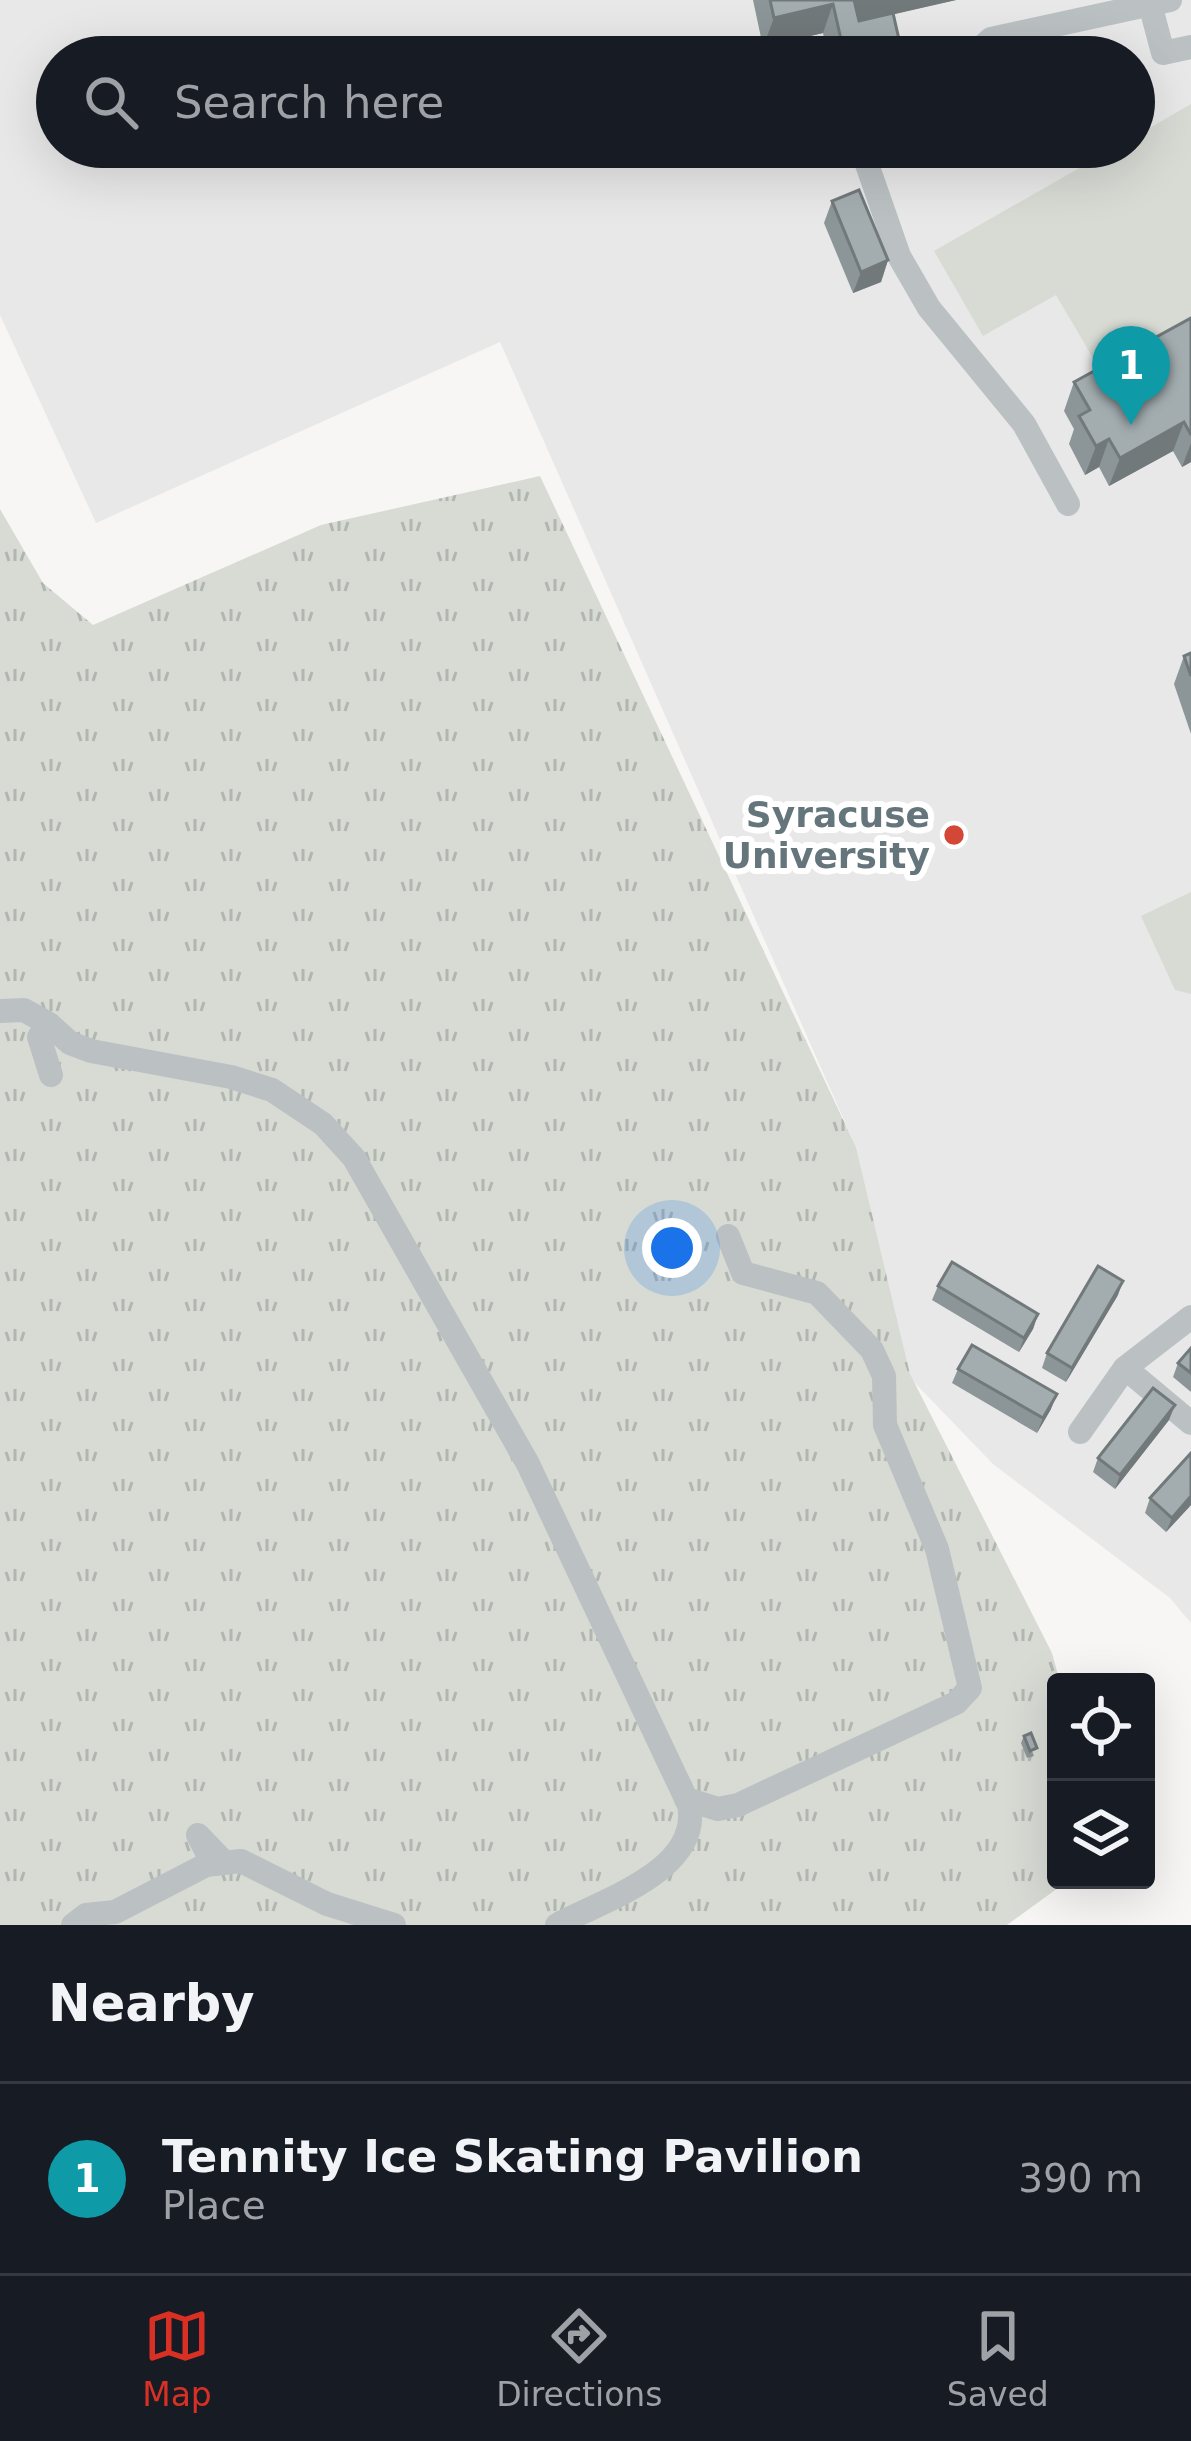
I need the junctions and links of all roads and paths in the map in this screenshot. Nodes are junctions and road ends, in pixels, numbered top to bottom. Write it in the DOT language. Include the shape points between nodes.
graph roads {
  1 [pos="1160,2"];
  2 [pos="1005,36"];
  3 [pos="1191,47"];
  4 [pos="870,168"];
  5 [pos="1068,504"];
  6 [pos="0,1011"];
  7 [pos="49,1024"];
  8 [pos="51,1075"];
  9 [pos="728,1236"];
  10 [pos="1191,1317"];
  11 [pos="1125,1369"];
  12 [pos="1191,1423"];
  13 [pos="1080,1432"];
  14 [pos="686,1798"];
  15 [pos="73,1925"];
  16 [pos="394,1925"];
  17 [pos="556,1925"];
  1 -- 2 [label="street"];
  1 -- 3 [label="street" via="1163,53"];
  4 -- 5 [label="street" via="877,204 919,291 1024,424"];
  6 -- 7 [label="street" via="24,1010"];
  7 -- 8 [label="street" via="39,1037"];
  7 -- 14 [label="street" via="91,1051 272,1090 344,1146 466,1347"];
  9 -- 14 [label="street" via="743,1274 817,1293 872,1350 884,1376 885,1425 937,1549 970,1688 956,1703 738,1805 718,1809"];
  10 -- 11 [label="street"];
  11 -- 12 [label="street"];
  11 -- 13 [label="street"];
  14 -- 17 [label="street" via="692,1825 675,1858"];
  15 -- 16 [label="street" via="218,1863 242,1861 328,1904"];
}
